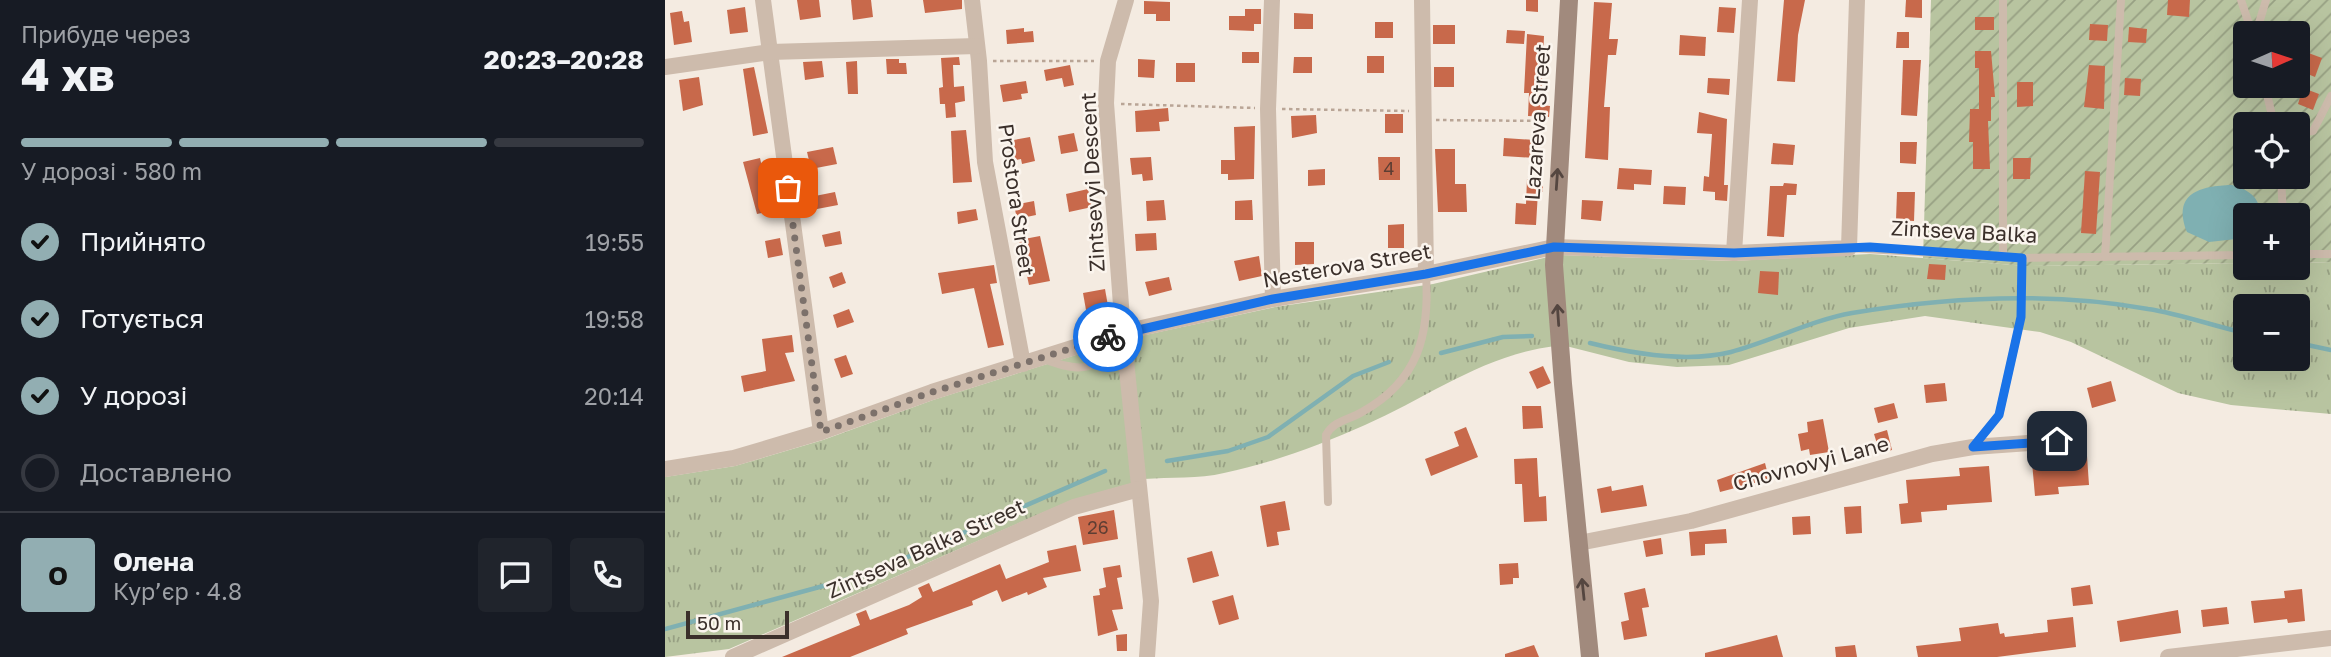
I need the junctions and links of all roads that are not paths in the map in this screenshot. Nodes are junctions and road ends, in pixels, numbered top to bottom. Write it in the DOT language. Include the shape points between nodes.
graph roads {
  1 [pos="763,0"];
  2 [pos="972,0"];
  3 [pos="1126,0"];
  4 [pos="1272,0"];
  5 [pos="1422,0"];
  6 [pos="1569,0"];
  7 [pos="1750,0"];
  8 [pos="1857,0"];
  9 [pos="2003,0"];
  10 [pos="2121,0"];
  11 [pos="2241,0"];
  12 [pos="2266,0"];
  13 [pos="2249,21"];
  14 [pos="2258,21"];
  15 [pos="770,52"];
  16 [pos="978,54"];
  17 [pos="665,67"];
  18 [pos="2331,96"];
  19 [pos="2310,131"];
  20 [pos="1554,247"];
  21 [pos="1849,248"];
  22 [pos="1734,253"];
  23 [pos="2310,254"];
  24 [pos="2331,254"];
  25 [pos="2233,255"];
  26 [pos="2003,256"];
  27 [pos="2105,257"];
  28 [pos="2022,258"];
  29 [pos="1426,274"];
  30 [pos="1273,299"];
  31 [pos="1123,332"];
  32 [pos="1023,363"];
  33 [pos="821,432"];
  34 [pos="2057,441"];
  35 [pos="1973,447"];
  36 [pos="665,469"];
  37 [pos="1139,489"];
  38 [pos="1328,502"];
  39 [pos="1579,543"];
  40 [pos="2331,638"];
  41 [pos="733,657"];
  42 [pos="1147,657"];
  43 [pos="1590,657"];
  44 [pos="2168,657"];
  1 -- 15 [label="street"];
  2 -- 16 [label="street, Prostora Street"];
  3 -- 31 [label="street, Zintsevyi Descent" via="1108,61 1107,103"];
  4 -- 30 [label="street" via="1268,109"];
  5 -- 29 [label="street"];
  20 -- 6 [label="street, Lazareva Street, one-way"];
  7 -- 22 [label="street"];
  8 -- 21 [label="street"];
  9 -- 26 [label="lane"];
  10 -- 27 [label="lane"];
  11 -- 13 [label="lane"];
  12 -- 14 [label="lane"];
  15 -- 16 [label="street"];
  15 -- 17 [label="street"];
  15 -- 33 [label="street"];
  16 -- 32 [label="street, Prostora Street" via="986,174"];
  18 -- 19 [label="lane"];
  20 -- 22 [label="street, Zintseva Balka"];
  20 -- 29 [label="street, Nesterova Street"];
  39 -- 20 [label="street, one-way"];
  21 -- 22 [label="street, Zintseva Balka"];
  21 -- 26 [label="lane, Zintseva Balka"];
  23 -- 24 [label="lane"];
  25 -- 27 [label="lane, Zintseva Balka"];
  26 -- 28 [label="lane, Zintseva Balka"];
  27 -- 28 [label="lane, Zintseva Balka"];
  28 -- 35 [label="lane" via="2021,317 1999,415"];
  29 -- 30 [label="street, Nesterova Street"];
  29 -- 38 [label="lane" via="1426,328 1412,365 1388,398 1337,422 1327,435"];
  30 -- 31 [label="street, Nesterova Street"];
  31 -- 32 [label="street, Nesterova Street"];
  31 -- 37 [label="street, Zintsevyi Descent"];
  32 -- 33 [label="street, Nesterova Street"];
  33 -- 36 [label="street, Nesterova Street" via="734,458"];
  34 -- 35 [label="street, Chovnovyi Lane"];
  35 -- 39 [label="street, Chovnovyi Lane" via="1932,454 1691,521"];
  37 -- 41 [label="street, Zintseva Balka Street" via="1074,507"];
  37 -- 42 [label="street, Zintsevyi Descent" via="1151,601"];
  43 -- 39 [label="street, one-way"];
  40 -- 44 [label="street"];
}
